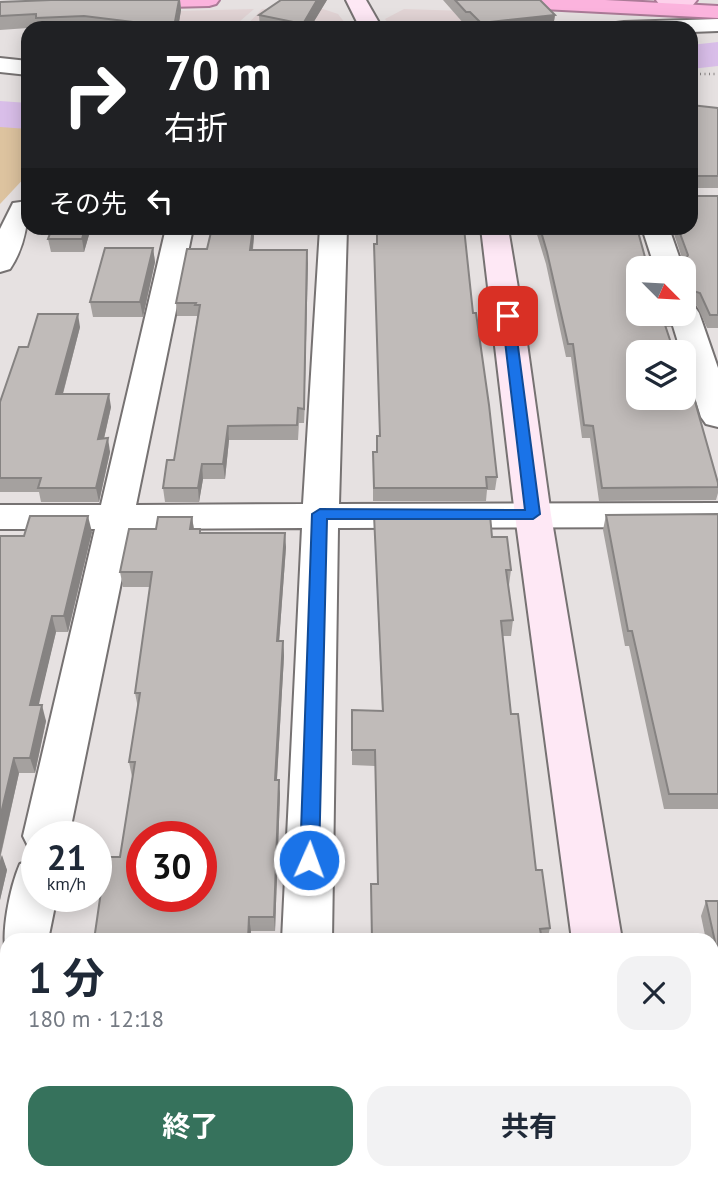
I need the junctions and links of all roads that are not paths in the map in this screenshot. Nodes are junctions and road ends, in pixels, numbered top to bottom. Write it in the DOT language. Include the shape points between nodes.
graph roads {
  1 [pos="209,0"];
  2 [pos="356,0"];
  3 [pos="485,0"];
  4 [pos="701,0"];
  5 [pos="718,1"];
  6 [pos="109,2"];
  7 [pos="676,3"];
  8 [pos="718,12"];
  9 [pos="367,21"];
  10 [pos="718,25"];
  11 [pos="698,26"];
  12 [pos="0,65"];
  13 [pos="21,67"];
  14 [pos="21,211"];
  15 [pos="177,235"];
  16 [pos="333,235"];
  17 [pos="495,235"];
  18 [pos="658,235"];
  19 [pos="665,256"];
  20 [pos="0,262"];
  21 [pos="688,326"];
  22 [pos="718,417"];
  23 [pos="320,514"];
  24 [pos="533,514"];
  25 [pos="718,515"];
  26 [pos="117,516"];
  27 [pos="0,517"];
  28 [pos="49,821"];
  29 [pos="29,912"];
  30 [pos="25,933"];
  31 [pos="307,933"];
  32 [pos="596,933"];
  1 -- 6 [label="highway"];
  2 -- 9 [label="street"];
  3 -- 7 [label="highway"];
  4 -- 5 [label="highway"];
  7 -- 8 [label="highway"];
  10 -- 11 [label="street"];
  12 -- 13 [label="street"];
  14 -- 20 [label="street"];
  15 -- 26 [label="street"];
  16 -- 23 [label="street"];
  17 -- 24 [label="street"];
  18 -- 19 [label="street"];
  21 -- 22 [label="street"];
  23 -- 24 [label="street"];
  23 -- 26 [label="street"];
  23 -- 31 [label="street"];
  24 -- 25 [label="street"];
  24 -- 32 [label="street"];
  26 -- 27 [label="street"];
  26 -- 28 [label="street"];
  29 -- 30 [label="street"];
}
